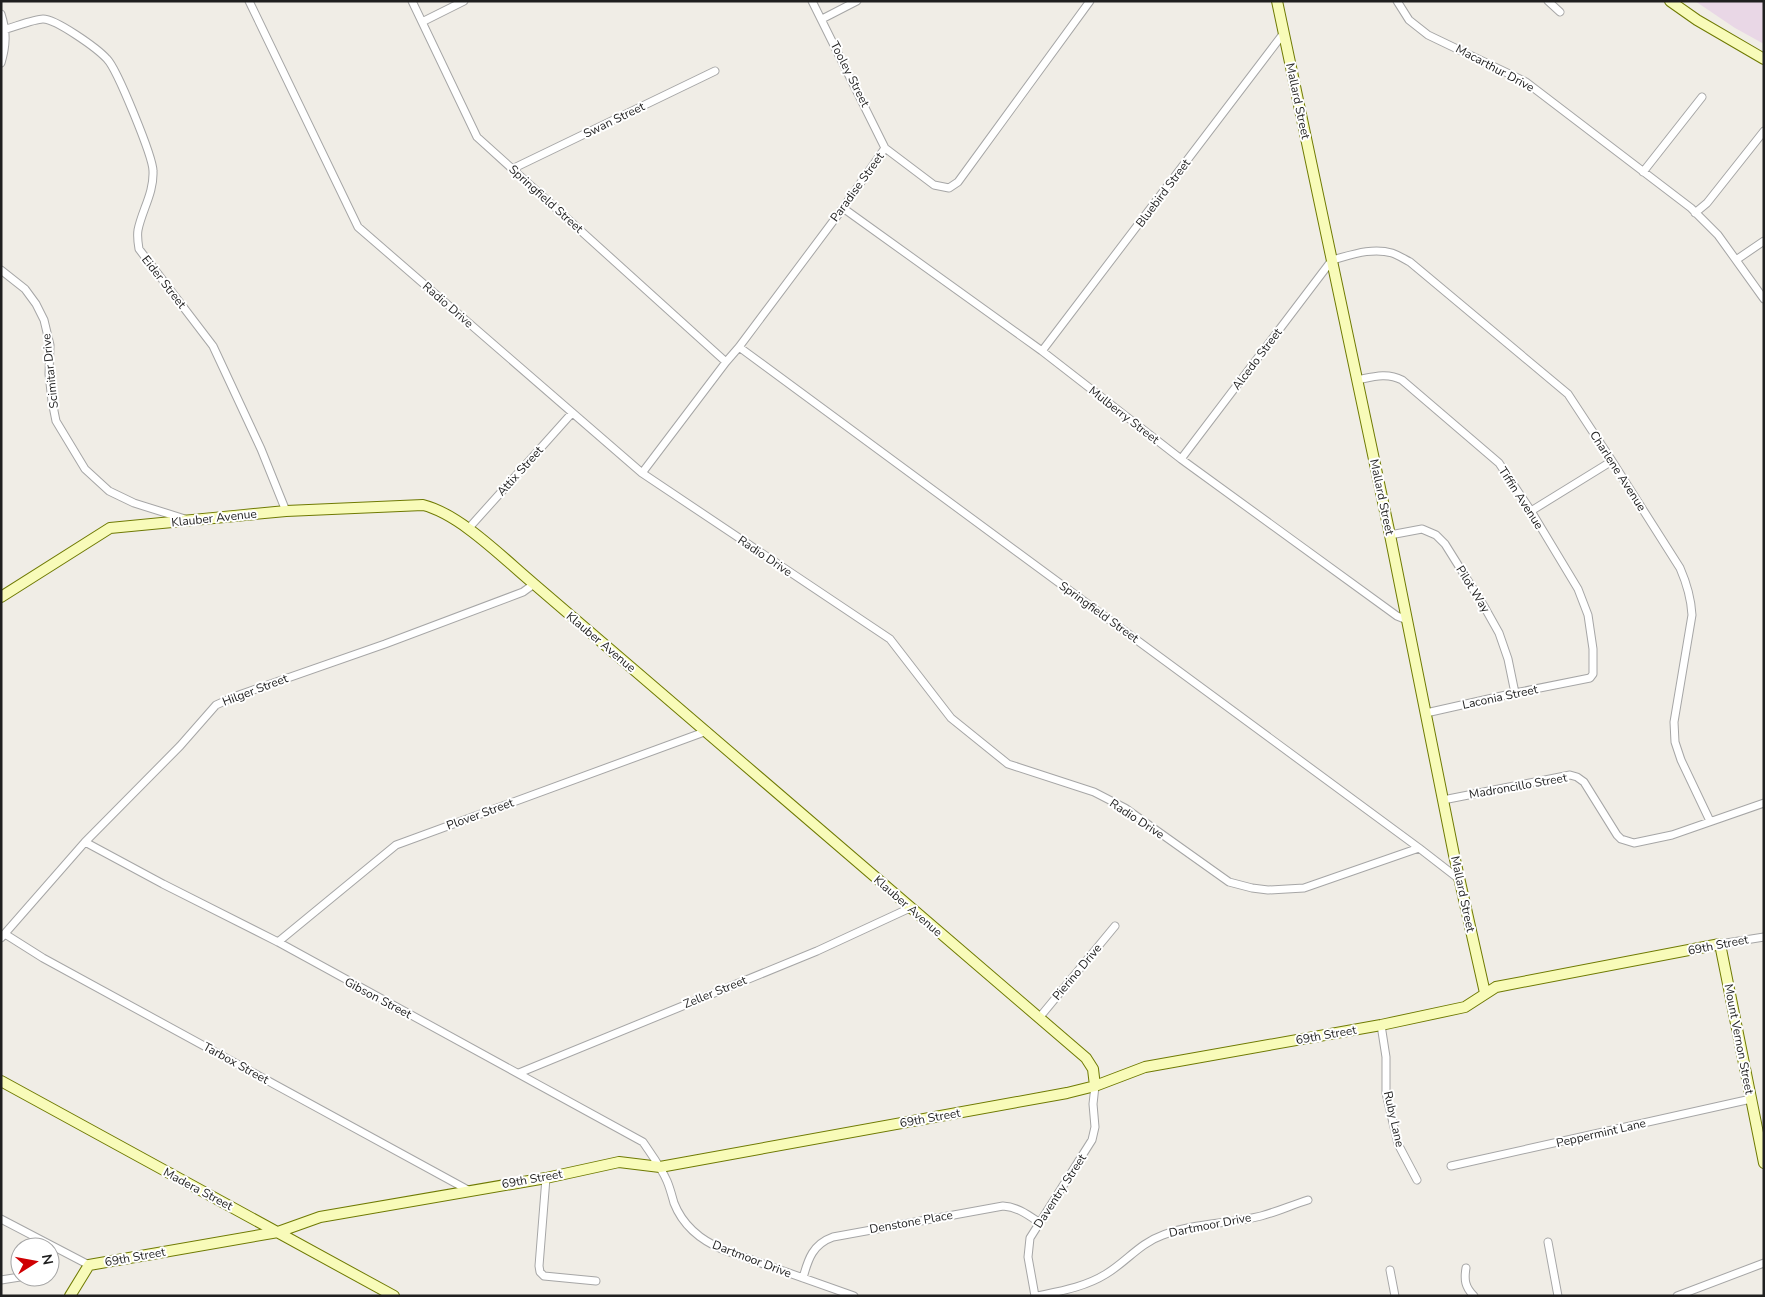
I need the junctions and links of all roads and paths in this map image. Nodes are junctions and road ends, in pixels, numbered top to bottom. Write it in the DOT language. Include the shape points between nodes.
graph roads {
  1 [pos="249,1"];
  2 [pos="412,1"];
  3 [pos="464,1"];
  4 [pos="812,1"];
  5 [pos="857,1"];
  6 [pos="1090,1"];
  7 [pos="1277,1"];
  8 [pos="1397,1"];
  9 [pos="1548,1"];
  10 [pos="1670,1"];
  11 [pos="1560,12"];
  12 [pos="1,14"];
  13 [pos="822,19"];
  14 [pos="422,22"];
  15 [pos="6,29"];
  16 [pos="1283,34"];
  17 [pos="1764,58"];
  18 [pos="1,63"];
  19 [pos="715,71"];
  20 [pos="1702,97"];
  21 [pos="1764,131"];
  22 [pos="885,148"];
  23 [pos="512,169"];
  24 [pos="1643,172"];
  25 [pos="843,208"];
  26 [pos="1695,213"];
  27 [pos="1764,241"];
  28 [pos="1332,260"];
  29 [pos="1736,260"];
  30 [pos="1,270"];
  31 [pos="1764,299"];
  32 [pos="739,347"];
  33 [pos="1042,351"];
  34 [pos="726,362"];
  35 [pos="1357,380"];
  36 [pos="572,413"];
  37 [pos="1181,459"];
  38 [pos="1612,461"];
  39 [pos="642,473"];
  40 [pos="286,511"];
  41 [pos="1531,512"];
  42 [pos="204,518"];
  43 [pos="468,529"];
  44 [pos="1390,535"];
  45 [pos="534,584"];
  46 [pos="1,598"];
  47 [pos="1407,620"];
  48 [pos="1574,681"];
  49 [pos="1515,692"];
  50 [pos="1426,713"];
  51 [pos="707,731"];
  52 [pos="1443,800"];
  53 [pos="1764,803"];
  54 [pos="1710,821"];
  55 [pos="86,842"];
  56 [pos="1419,848"];
  57 [pos="1459,879"];
  58 [pos="910,908"];
  59 [pos="1116,926"];
  60 [pos="3,936"];
  61 [pos="1764,937"];
  62 [pos="278,942"];
  63 [pos="1720,944"];
  64 [pos="1485,993"];
  65 [pos="1039,1018"];
  66 [pos="1381,1025"];
  67 [pos="519,1073"];
  68 [pos="1,1081"];
  69 [pos="1095,1086"];
  70 [pos="1750,1099"];
  71 [pos="1764,1163"];
  72 [pos="1451,1166"];
  73 [pos="660,1168"];
  74 [pos="546,1178"];
  75 [pos="1417,1180"];
  76 [pos="468,1190"];
  77 [pos="1308,1200"];
  78 [pos="1,1219"];
  79 [pos="1040,1223"];
  80 [pos="278,1232"];
  81 [pos="1548,1242"];
  82 [pos="1764,1264"];
  83 [pos="89,1265"];
  84 [pos="1466,1268"];
  85 [pos="1390,1270"];
  86 [pos="802,1278"];
  87 [pos="596,1280"];
  88 [pos="380,1292"];
  89 [pos="70,1296"];
  90 [pos="394,1296"];
  91 [pos="854,1296"];
  92 [pos="1036,1296"];
  93 [pos="1396,1296"];
  94 [pos="1474,1296"];
  95 [pos="1558,1296"];
  96 [pos="1677,1296"];
  1 -- 36 [label="street, Radio Drive" via="358,227"];
  2 -- 14 [label="street, Springfield Street"];
  3 -- 14 [label="street"];
  4 -- 13 [label="street, Tooley Street"];
  5 -- 13 [label="street"];
  6 -- 22 [label="street, Paradise Street" via="958,182 949,188 934,185"];
  7 -- 16 [label="street, Mallard Street"];
  8 -- 24 [label="street, Macarthur Drive" via="1409,20 1428,34 1526,82"];
  9 -- 11 [label="street"];
  10 -- 17 [label="street"];
  12 -- 15 [label="street"];
  13 -- 22 [label="street, Tooley Street"];
  14 -- 23 [label="street, Springfield Street" via="477,137"];
  15 -- 18 [label="street"];
  15 -- 40 [label="street, Eider Street" via="43,19 70,31 108,60 150,155 153,169 153,186 137,232 139,249 213,346"];
  16 -- 28 [label="street, Mallard Street"];
  16 -- 33 [label="street, Bluebird Street"];
  19 -- 23 [label="street, Swan Street"];
  20 -- 24 [label="street"];
  21 -- 26 [label="street" via="1707,203"];
  22 -- 25 [label="street, Paradise Street"];
  23 -- 34 [label="street, Springfield Street"];
  24 -- 26 [label="street, Macarthur Drive"];
  25 -- 32 [label="street, Paradise Street"];
  25 -- 33 [label="street, Mulberry Street"];
  26 -- 29 [label="street, Macarthur Drive" via="1718,235"];
  27 -- 29 [label="street"];
  28 -- 35 [label="street, Mallard Street"];
  28 -- 37 [label="street, Alcedo Street"];
  28 -- 38 [label="street, Charlene Avenue" via="1371,252 1390,253 1410,262 1568,394"];
  29 -- 31 [label="street, Macarthur Drive"];
  30 -- 42 [label="street, Scimitar Drive" via="25,290 44,320 50,345 49,374 56,421 85,468 109,491 134,503 185,519"];
  32 -- 34 [label="street, Paradise Street"];
  32 -- 56 [label="street, Springfield Street"];
  33 -- 37 [label="street, Mulberry Street"];
  34 -- 39 [label="street, Paradise Street"];
  35 -- 41 [label="street, Tiffin Avenue" via="1385,375 1402,380 1499,464"];
  35 -- 44 [label="street, Mallard Street"];
  36 -- 39 [label="street, Radio Drive"];
  36 -- 43 [label="street, Attix Street"];
  37 -- 47 [label="street, Mulberry Street" via="1397,616"];
  38 -- 41 [label="street"];
  38 -- 54 [label="street, Charlene Avenue" via="1680,568 1687,585 1692,615 1674,722 1675,742"];
  39 -- 56 [label="street, Radio Drive" via="890,639 951,718 1008,764 1094,792 1125,808 1229,882 1268,890 1304,888"];
  40 -- 42 [label="street, Klauber Avenue"];
  40 -- 43 [label="street, Klauber Avenue" via="423,505 442,512"];
  41 -- 48 [label="street, Tiffin Avenue" via="1578,589 1588,615 1593,637 1593,674 1590,678"];
  42 -- 46 [label="street, Klauber Avenue" via="110,528"];
  43 -- 45 [label="street, Klauber Avenue"];
  44 -- 47 [label="street, Mallard Street"];
  44 -- 49 [label="street, Pilot Way" via="1422,529 1436,535 1445,544 1499,633"];
  45 -- 51 [label="street, Klauber Avenue"];
  45 -- 55 [label="street, Hilger Street" via="523,592 216,705"];
  47 -- 50 [label="street, Mallard Street"];
  48 -- 49 [label="street, Laconia Street"];
  49 -- 50 [label="street, Laconia Street"];
  50 -- 52 [label="street, Mallard Street"];
  51 -- 58 [label="street, Klauber Avenue"];
  51 -- 62 [label="street, Plover Street" via="396,845"];
  52 -- 54 [label="street, Madroncillo Street" via="1570,775 1584,782 1617,835 1634,843"];
  52 -- 57 [label="street, Mallard Street"];
  53 -- 54 [label="street, Madroncillo Street"];
  55 -- 60 [label="street, Hilger Street"];
  55 -- 62 [label="street, Gibson Street"];
  56 -- 57 [label="street, Springfield Street"];
  57 -- 64 [label="street, Mallard Street"];
  58 -- 65 [label="street, Klauber Avenue"];
  58 -- 67 [label="street, Zeller Street" via="817,951"];
  59 -- 65 [label="street, Pierino Drive"];
  60 -- 76 [label="street, Tarbox Street"];
  61 -- 63 [label="street, 69th Street"];
  62 -- 67 [label="street, Gibson Street"];
  63 -- 64 [label="street, 69th Street" via="1496,987"];
  63 -- 70 [label="street, Mount Vernon Street"];
  64 -- 66 [label="street, 69th Street" via="1464,1007"];
  65 -- 69 [label="street, Klauber Avenue" via="1086,1058 1093,1070"];
  66 -- 69 [label="street, 69th Street" via="1145,1067"];
  66 -- 75 [label="street, Ruby Lane" via="1386,1057 1386,1094 1398,1144"];
  67 -- 73 [label="street, Gibson Street" via="642,1142"];
  68 -- 80 [label="street, Madera Street"];
  69 -- 73 [label="street, 69th Street"];
  69 -- 79 [label="street, Daventry Street" via="1092,1140"];
  70 -- 71 [label="street, Mount Vernon Street"];
  70 -- 72 [label="street, Peppermint Lane"];
  73 -- 74 [label="street, 69th Street" via="619,1162"];
  73 -- 86 [label="street, Dartmoor Drive" via="677,1210 700,1237 715,1246"];
  74 -- 76 [label="street, 69th Street"];
  74 -- 87 [label="street" via="540,1272 544,1276"];
  76 -- 80 [label="street, 69th Street" via="320,1217"];
  77 -- 92 [label="street, Dartmoor Drive" via="1261,1216 1162,1235 1138,1248 1098,1279"];
  78 -- 83 [label="street"];
  79 -- 86 [label="street, Denstone Place" via="1020,1210 1003,1206 833,1236 814,1249"];
  79 -- 92 [label="street, Daventry Street" via="1030,1238 1028,1251"];
  80 -- 83 [label="street, 69th Street"];
  80 -- 88 [label="street, Madera Street"];
  81 -- 95 [label="street"];
  82 -- 96 [label="street"];
  83 -- 89 [label="street"];
  84 -- 94 [label="street" via="1465,1284"];
  85 -- 93 [label="street"];
  86 -- 91 [label="street, Dartmoor Drive"];
  88 -- 90 [label="street, Madera Street"];
}
